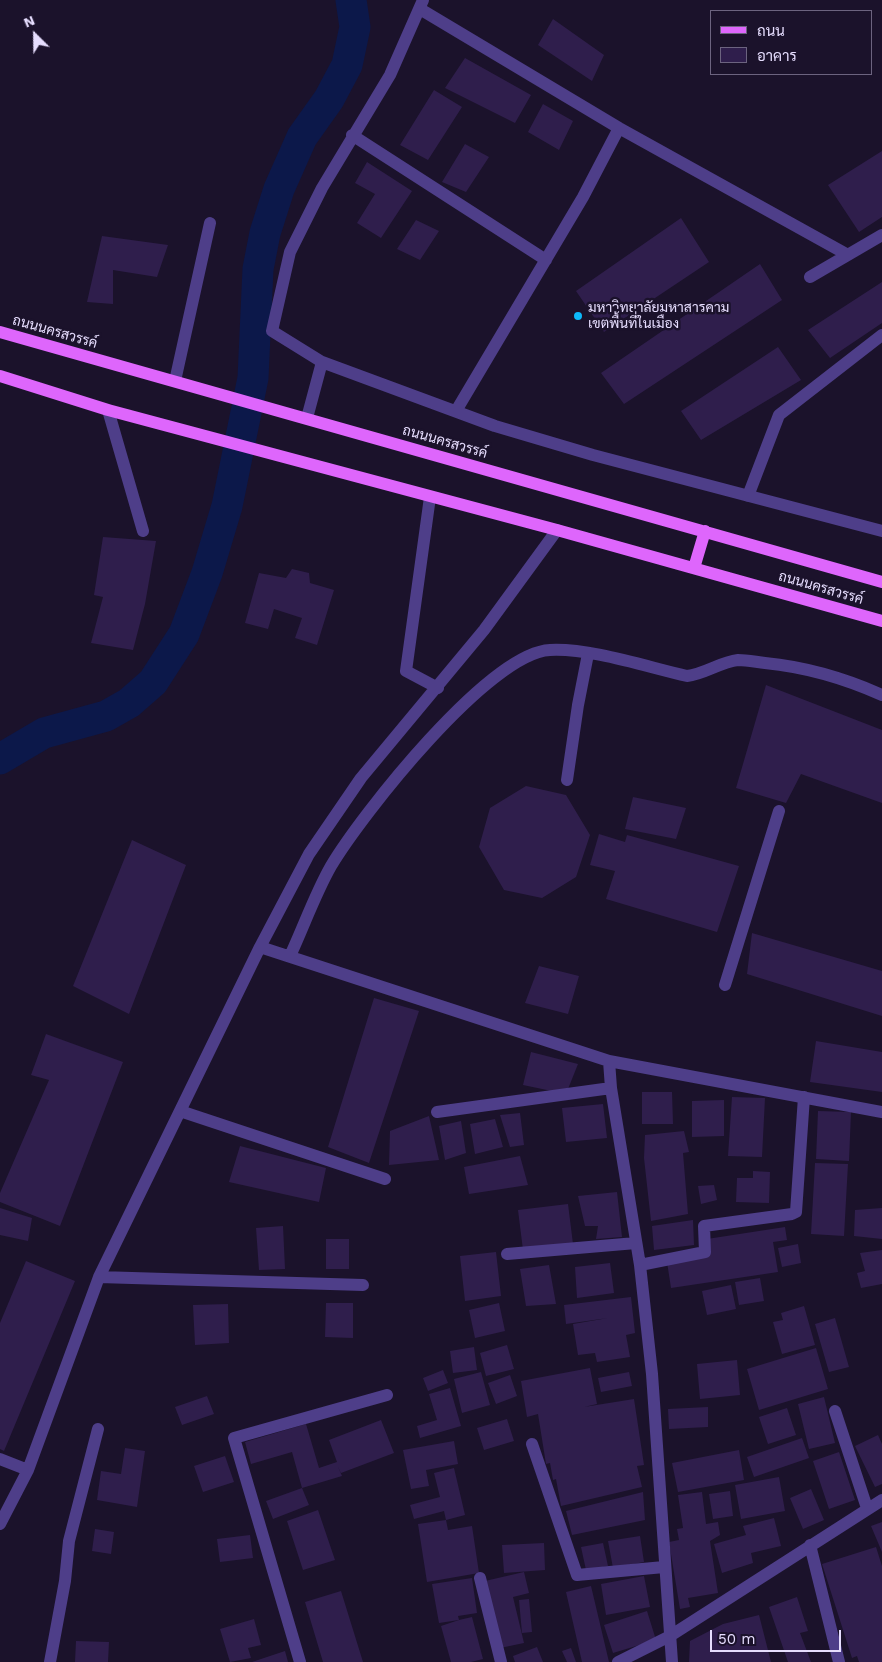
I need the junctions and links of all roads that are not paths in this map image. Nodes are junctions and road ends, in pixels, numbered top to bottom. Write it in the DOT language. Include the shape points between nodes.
graph roads {
  1 [pos="422,4"];
  2 [pos="619,128"];
  3 [pos="352,135"];
  4 [pos="210,223"];
  5 [pos="882,235"];
  6 [pos="848,255"];
  7 [pos="546,260"];
  8 [pos="810,277"];
  9 [pos="0,332"];
  10 [pos="882,335"];
  11 [pos="322,362"];
  12 [pos="0,376"];
  13 [pos="175,381"];
  14 [pos="108,410"];
  15 [pos="456,411"];
  16 [pos="307,418"];
  17 [pos="748,496"];
  18 [pos="430,497"];
  19 [pos="557,530"];
  20 [pos="143,531"];
  21 [pos="705,531"];
  22 [pos="882,531"];
  23 [pos="694,568"];
  24 [pos="882,582"];
  25 [pos="882,621"];
  26 [pos="588,654"];
  27 [pos="438,688"];
  28 [pos="882,695"];
  29 [pos="568,780"];
  30 [pos="779,811"];
  31 [pos="260,947"];
  32 [pos="290,956"];
  33 [pos="725,985"];
  34 [pos="609,1060"];
  35 [pos="611,1088"];
  36 [pos="804,1097"];
  37 [pos="180,1111"];
  38 [pos="437,1112"];
  39 [pos="882,1112"];
  40 [pos="385,1179"];
  41 [pos="636,1243"];
  42 [pos="507,1254"];
  43 [pos="640,1264"];
  44 [pos="99,1277"];
  45 [pos="363,1285"];
  46 [pos="387,1395"];
  47 [pos="835,1411"];
  48 [pos="98,1429"];
  49 [pos="532,1444"];
  50 [pos="0,1459"];
  51 [pos="28,1470"];
  52 [pos="882,1500"];
  53 [pos="867,1508"];
  54 [pos="0,1524"];
  55 [pos="810,1545"];
  56 [pos="664,1567"];
  57 [pos="480,1578"];
  58 [pos="670,1636"];
  59 [pos="50,1662"];
  60 [pos="300,1662"];
  61 [pos="501,1662"];
  62 [pos="618,1662"];
  63 [pos="672,1662"];
  64 [pos="839,1662"];
  1 -- 2 [label="street"];
  1 -- 3 [label="street" via="390,75"];
  2 -- 6 [label="street"];
  2 -- 7 [label="street"];
  3 -- 7 [label="street"];
  3 -- 11 [label="street" via="290,252 272,331"];
  4 -- 13 [label="street"];
  5 -- 6 [label="street"];
  6 -- 8 [label="street"];
  7 -- 15 [label="street"];
  9 -- 13 [label="main road, ถนนนครสวรรค์"];
  10 -- 17 [label="street" via="779,415"];
  11 -- 15 [label="street"];
  11 -- 16 [label="street"];
  12 -- 14 [label="main road, ถนนนครสวรรค์"];
  13 -- 16 [label="main road, ถนนนครสวรรค์"];
  14 -- 18 [label="main road, ถนนนครสวรรค์"];
  14 -- 20 [label="street"];
  15 -- 17 [label="street" via="593,455"];
  16 -- 21 [label="main road, ถนนนครสวรรค์"];
  17 -- 22 [label="street"];
  18 -- 19 [label="main road, ถนนนครสวรรค์"];
  18 -- 27 [label="street" via="406,671"];
  19 -- 23 [label="main road, ถนนนครสวรรค์"];
  19 -- 27 [label="street"];
  21 -- 23 [label="main road"];
  21 -- 24 [label="main road, ถนนนครสวรรค์"];
  23 -- 25 [label="main road, ถนนนครสวรรค์"];
  26 -- 28 [label="street" via="687,676 740,660 791,666 850,681"];
  26 -- 29 [label="street"];
  26 -- 32 [label="street" via="550,650 529,655 508,666 432,738 359,824 340,853"];
  27 -- 31 [label="street" via="361,778 309,854"];
  30 -- 33 [label="street"];
  31 -- 32 [label="street"];
  31 -- 37 [label="street"];
  32 -- 34 [label="street"];
  34 -- 35 [label="street"];
  34 -- 36 [label="street"];
  35 -- 38 [label="street"];
  35 -- 41 [label="street"];
  36 -- 39 [label="street"];
  36 -- 43 [label="street" via="796,1212 704,1226 705,1252"];
  37 -- 40 [label="street"];
  37 -- 44 [label="street"];
  41 -- 42 [label="street"];
  41 -- 43 [label="street"];
  43 -- 56 [label="street" via="652,1374"];
  44 -- 45 [label="street"];
  44 -- 51 [label="street"];
  46 -- 60 [label="street" via="234,1438"];
  47 -- 53 [label="street"];
  48 -- 59 [label="street" via="69,1541"];
  49 -- 56 [label="street" via="577,1575"];
  50 -- 51 [label="street"];
  51 -- 54 [label="street"];
  52 -- 53 [label="street"];
  53 -- 55 [label="street"];
  55 -- 58 [label="street"];
  55 -- 64 [label="street"];
  56 -- 58 [label="street"];
  57 -- 61 [label="street"];
  58 -- 62 [label="street"];
  58 -- 63 [label="street"];
}
